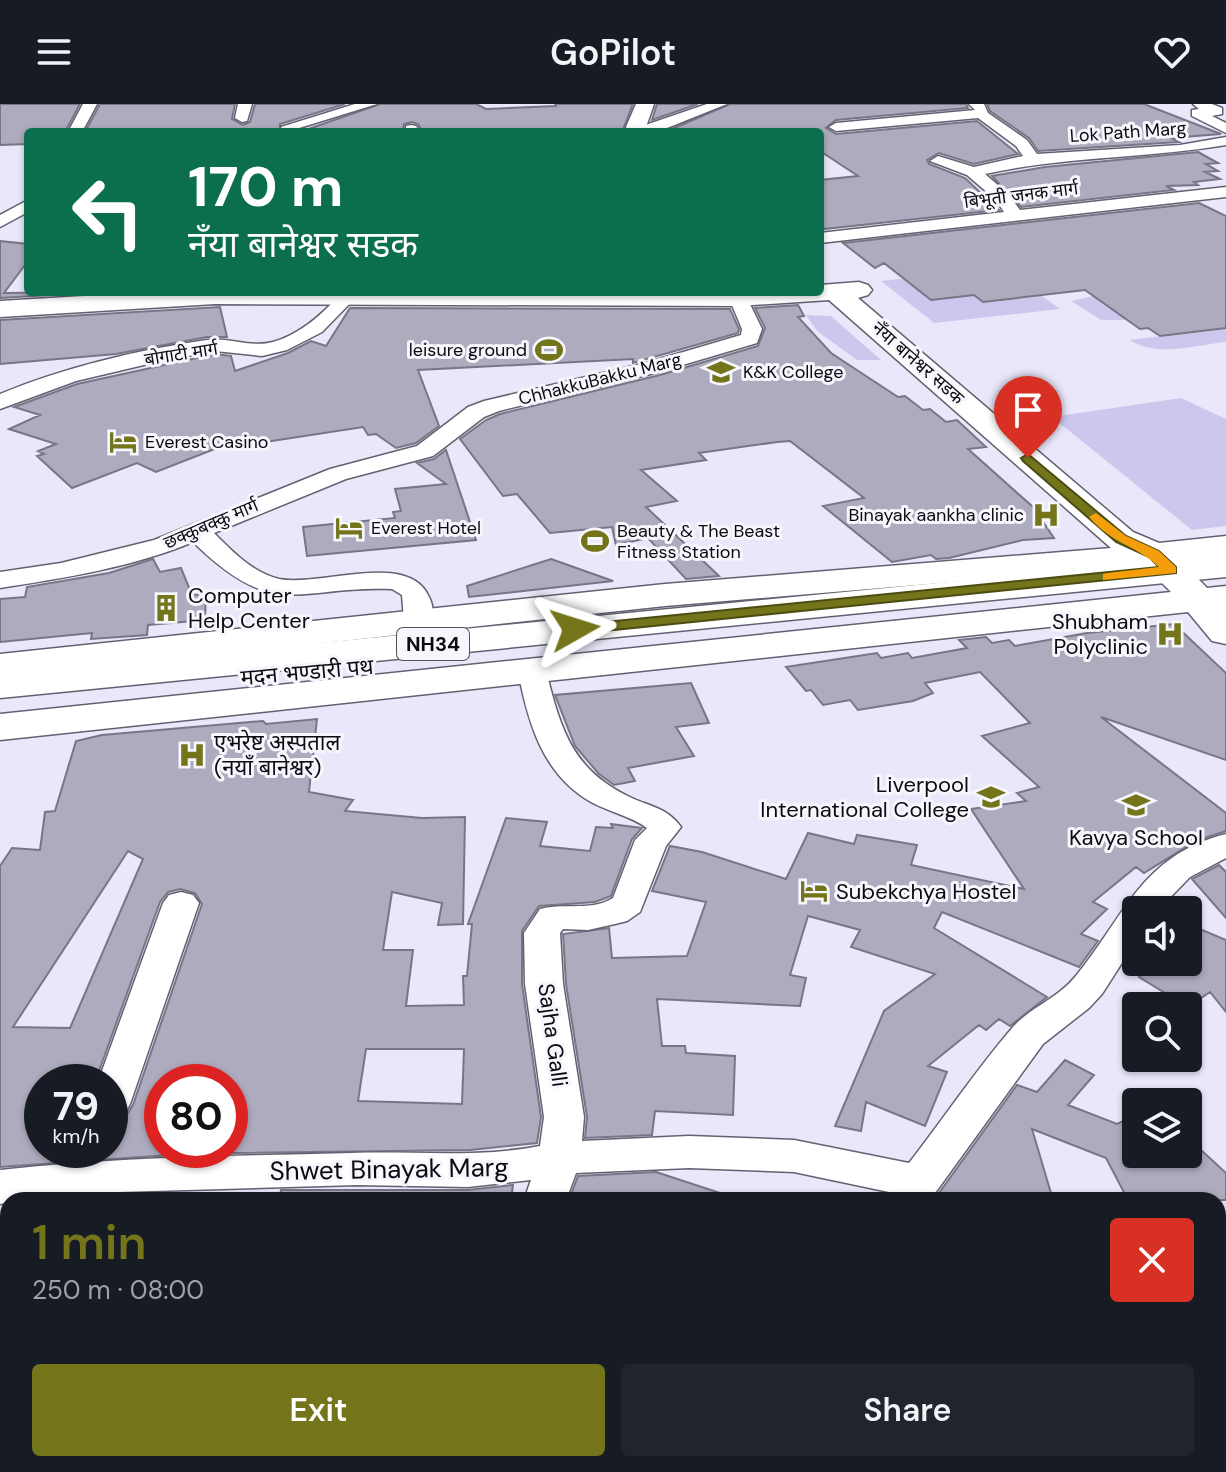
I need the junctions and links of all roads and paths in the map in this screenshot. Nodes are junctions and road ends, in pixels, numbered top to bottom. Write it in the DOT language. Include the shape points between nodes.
graph roads {
  1 [pos="90,104"];
  2 [pos="370,104"];
  3 [pos="645,104"];
  4 [pos="720,104"];
  5 [pos="1200,104"];
  6 [pos="842,108"];
  7 [pos="979,109"];
  8 [pos="862,119"];
  9 [pos="1224,126"];
  10 [pos="836,127"];
  11 [pos="77,128"];
  12 [pos="295,128"];
  13 [pos="636,128"];
  14 [pos="655,128"];
  15 [pos="1226,141"];
  16 [pos="1032,159"];
  17 [pos="938,161"];
  18 [pos="973,172"];
  19 [pos="1226,192"];
  20 [pos="24,207"];
  21 [pos="1015,215"];
  22 [pos="4,219"];
  23 [pos="824,238"];
  24 [pos="837,283"];
  25 [pos="187,296"];
  26 [pos="271,296"];
  27 [pos="316,296"];
  28 [pos="349,296"];
  29 [pos="544,296"];
  30 [pos="780,296"];
  31 [pos="738,298"];
  32 [pos="0,309"];
  33 [pos="0,402"];
  34 [pos="417,454"];
  35 [pos="196,530"];
  36 [pos="1226,547"];
  37 [pos="1226,566"];
  38 [pos="0,580"];
  39 [pos="1194,582"];
  40 [pos="418,620"];
  41 [pos="1226,633"];
  42 [pos="0,666"];
  43 [pos="532,671"];
  44 [pos="0,686"];
  45 [pos="0,702"];
  46 [pos="0,727"];
  47 [pos="1226,844"];
  48 [pos="1152,896"];
  49 [pos="181,903"];
  50 [pos="1122,935"];
  51 [pos="124,1064"];
  52 [pos="560,1158"];
  53 [pos="72,1168"];
  54 [pos="114,1168"];
  55 [pos="196,1186"];
  56 [pos="0,1187"];
  57 [pos="912,1191"];
  58 [pos="548,1192"];
  1 -- 11 [label="street"];
  2 -- 12 [label="street"];
  3 -- 13 [label="main road"];
  4 -- 14 [label="street"];
  5 -- 9 [label="street" via="1217,111 1197,113"];
  6 -- 8 [label="street"];
  7 -- 10 [label="street"];
  7 -- 16 [label="street" via="1022,143"];
  15 -- 16 [label="street, Lok Path Marg"];
  16 -- 18 [label="street, Lok Path Marg"];
  17 -- 18 [label="street"];
  18 -- 21 [label="street"];
  19 -- 21 [label="street, बिभूती जनक मार्ग"];
  20 -- 22 [label="street"];
  21 -- 23 [label="street, बिभूती जनक मार्ग"];
  24 -- 39 [label="main road, नँया बानेश्वर सडक" via="1121,539"];
  25 -- 32 [label="main road"];
  26 -- 27 [label="main road"];
  28 -- 33 [label="street, बोगाटी मार्ग" via="317,327 269,349 218,345 188,350 51,382"];
  29 -- 31 [label="main road"];
  30 -- 31 [label="main road"];
  31 -- 34 [label="street, ChhakkuBakku Marg" via="752,329 750,339 492,406"];
  34 -- 35 [label="street, छक्कुबक्कु मार्ग" via="338,474"];
  35 -- 38 [label="street, छक्कुबक्कु मार्ग" via="148,550"];
  35 -- 40 [label="street" via="244,575 277,587 406,584 417,595"];
  36 -- 39 [label="main road"];
  37 -- 39 [label="main road, NH34"];
  39 -- 40 [label="main road" via="665,595"];
  39 -- 41 [label="main road"];
  39 -- 43 [label="main road"];
  39 -- 44 [label="main road, मदन भण्डारी पथ / NH34"];
  39 -- 45 [label="main road, मदन भण्डारी पथ / NH34" via="849,622"];
  40 -- 42 [label="main road"];
  43 -- 46 [label="main road"];
  43 -- 52 [label="street, Sajha Galli" via="549,739 563,764 582,784 651,815 664,827 652,840 628,904 615,913 553,917 542,933 547,1018 564,1117"];
  47 -- 48 [label="street" via="1178,869"];
  49 -- 51 [label="street"];
  50 -- 57 [label="street" via="1076,999 1029,1034"];
  52 -- 55 [label="street, Shwet Binayak Marg" via="468,1171 357,1169"];
  52 -- 57 [label="street, Shwet Binayak Marg" via="689,1152 794,1156"];
  52 -- 58 [label="street"];
  53 -- 56 [label="street, Shwet Binayak Marg"];
  54 -- 55 [label="street, Shwet Binayak Marg"];
}
